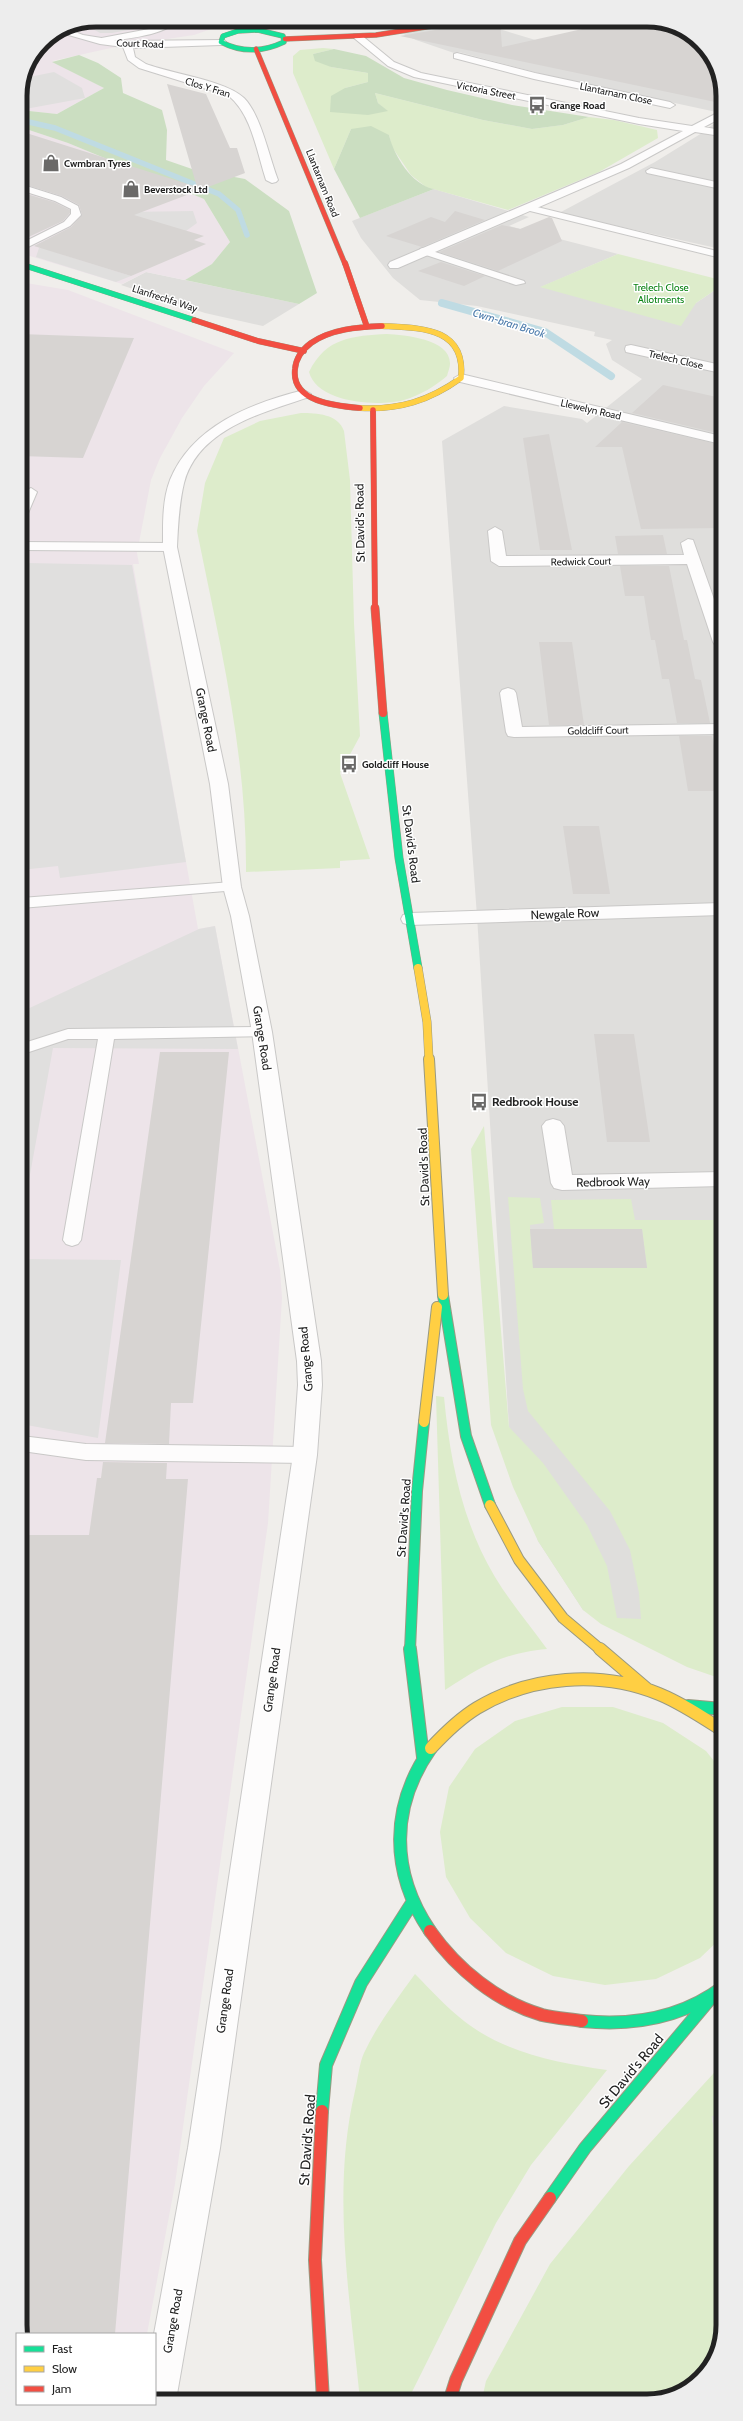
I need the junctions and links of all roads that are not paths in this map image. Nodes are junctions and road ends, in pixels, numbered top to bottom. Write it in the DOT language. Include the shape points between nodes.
graph roads {
  1 [pos="163,27"];
  2 [pos="246,27"];
  3 [pos="432,27"];
  4 [pos="248,30"];
  5 [pos="69,32"];
  6 [pos="357,36"];
  7 [pos="285,39"];
  8 [pos="95,40"];
  9 [pos="221,42"];
  10 [pos="127,44"];
  11 [pos="256,49"];
  12 [pos="457,56"];
  13 [pos="561,82"];
  14 [pos="526,98"];
  15 [pos="670,105"];
  16 [pos="716,116"];
  17 [pos="693,129"];
  18 [pos="716,132"];
  19 [pos="651,171"];
  20 [pos="272,180"];
  21 [pos="716,185"];
  22 [pos="27,189"];
  23 [pos="529,208"];
  24 [pos="27,244"];
  25 [pos="423,252"];
  26 [pos="716,254"];
  27 [pos="394,265"];
  28 [pos="27,266"];
  29 [pos="520,283"];
  30 [pos="367,327"];
  31 [pos="631,349"];
  32 [pos="304,351"];
  33 [pos="716,368"];
  34 [pos="461,378"];
  35 [pos="304,394"];
  36 [pos="373,410"];
  37 [pos="716,439"];
  38 [pos="31,492"];
  39 [pos="27,501"];
  40 [pos="495,531"];
  41 [pos="688,543"];
  42 [pos="27,546"];
  43 [pos="170,547"];
  44 [pos="693,559"];
  45 [pos="716,627"];
  46 [pos="508,693"];
  47 [pos="716,729"];
  48 [pos="232,886"];
  49 [pos="27,903"];
  50 [pos="716,909"];
  51 [pos="410,919"];
  52 [pos="262,1032"];
  53 [pos="107,1034"];
  54 [pos="27,1048"];
  55 [pos="553,1126"];
  56 [pos="716,1179"];
  57 [pos="72,1240"];
  58 [pos="440,1280"];
  59 [pos="27,1445"];
  60 [pos="306,1455"];
  61 [pos="648,1690"];
  62 [pos="686,1706"];
  63 [pos="716,1708"];
  64 [pos="716,1726"];
  65 [pos="423,1757"];
  66 [pos="412,1903"];
  67 [pos="714,1995"];
  68 [pos="160,2394"];
  69 [pos="323,2394"];
  70 [pos="452,2394"];
  1 -- 8 [label="lane"];
  2 -- 4 [label="street"];
  3 -- 6 [label="street"];
  4 -- 7 [label="street" via="273,32"];
  4 -- 9 [label="street" via="223,36"];
  5 -- 8 [label="street, Court Road"];
  6 -- 7 [label="street"];
  6 -- 14 [label="street, Victoria Street" via="379,55 408,72"];
  7 -- 11 [label="street" via="280,44"];
  8 -- 10 [label="street, Court Road"];
  9 -- 10 [label="street, Court Road"];
  9 -- 11 [label="street" via="230,47"];
  10 -- 20 [label="street, Clos Y Fran" via="130,58 143,67 224,90 240,99"];
  11 -- 30 [label="street, Llantarnam Road" via="350,276"];
  12 -- 13 [label="street, Llantarnam Close"];
  13 -- 14 [label="street"];
  13 -- 15 [label="street, Llantarnam Close"];
  14 -- 17 [label="street, Victoria Street"];
  16 -- 17 [label="street"];
  17 -- 18 [label="street, Victoria Street"];
  17 -- 23 [label="street" via="625,166"];
  19 -- 21 [label="street"];
  22 -- 24 [label="lane" via="65,202 75,208 76,215 67,224"];
  23 -- 25 [label="street"];
  23 -- 26 [label="lane"];
  25 -- 27 [label="street"];
  25 -- 29 [label="lane"];
  28 -- 32 [label="street, Llanfrechfa Way" via="258,341"];
  30 -- 32 [label="street" via="330,334 313,342"];
  30 -- 34 [label="street" via="407,328 451,340 461,350 465,362"];
  31 -- 33 [label="street, Trelech Close"];
  32 -- 35 [label="street" via="297,358 294,368 296,384"];
  34 -- 36 [label="street" via="435,396 396,407"];
  34 -- 37 [label="street, Llewelyn Road"];
  35 -- 36 [label="street" via="342,406"];
  35 -- 43 [label="street, Grange Road" via="220,427 197,444 183,467 176,487 170,518"];
  36 -- 51 [label="street, St David's Road" via="371,549 378,673 399,858"];
  38 -- 39 [label="lane"];
  40 -- 44 [label="street, Redwick Court" via="499,561"];
  41 -- 44 [label="street"];
  42 -- 43 [label="lane"];
  43 -- 48 [label="street, Grange Road" via="219,784"];
  44 -- 45 [label="street"];
  46 -- 47 [label="street, Goldcliff Court" via="514,732"];
  48 -- 49 [label="lane"];
  48 -- 52 [label="street, Grange Road"];
  50 -- 51 [label="street, Newgale Row"];
  51 -- 58 [label="street, St David's Road" via="427,1022 432,1071"];
  52 -- 53 [label="lane"];
  52 -- 60 [label="street, Grange Road" via="309,1367"];
  53 -- 54 [label="lane" via="59,1036"];
  53 -- 57 [label="lane"];
  55 -- 56 [label="street, Redbrook Way" via="562,1183"];
  58 -- 61 [label="street, St David's Road" via="466,1436 493,1513 519,1560 563,1618"];
  58 -- 65 [label="street, St David's Road" via="417,1491 410,1657"];
  59 -- 60 [label="lane" via="86,1452"];
  60 -- 68 [label="street, Grange Road" via="204,2148"];
  61 -- 62 [label="street, St David's Road"];
  61 -- 65 [label="street, St David's Road" via="612,1681 575,1678 538,1683 503,1693 466,1713 445,1730"];
  62 -- 63 [label="street"];
  62 -- 64 [label="street, St David's Road"];
  65 -- 66 [label="street, St David's Road" via="403,1802 399,1852"];
  66 -- 67 [label="street, St David's Road" via="442,1950 458,1965 486,1988 541,2014 602,2024 661,2018"];
  66 -- 69 [label="street, St David's Road" via="361,1983 326,2065 320,2134 315,2260"];
  67 -- 70 [label="street, St David's Road" via="585,2148 520,2241"];
}
